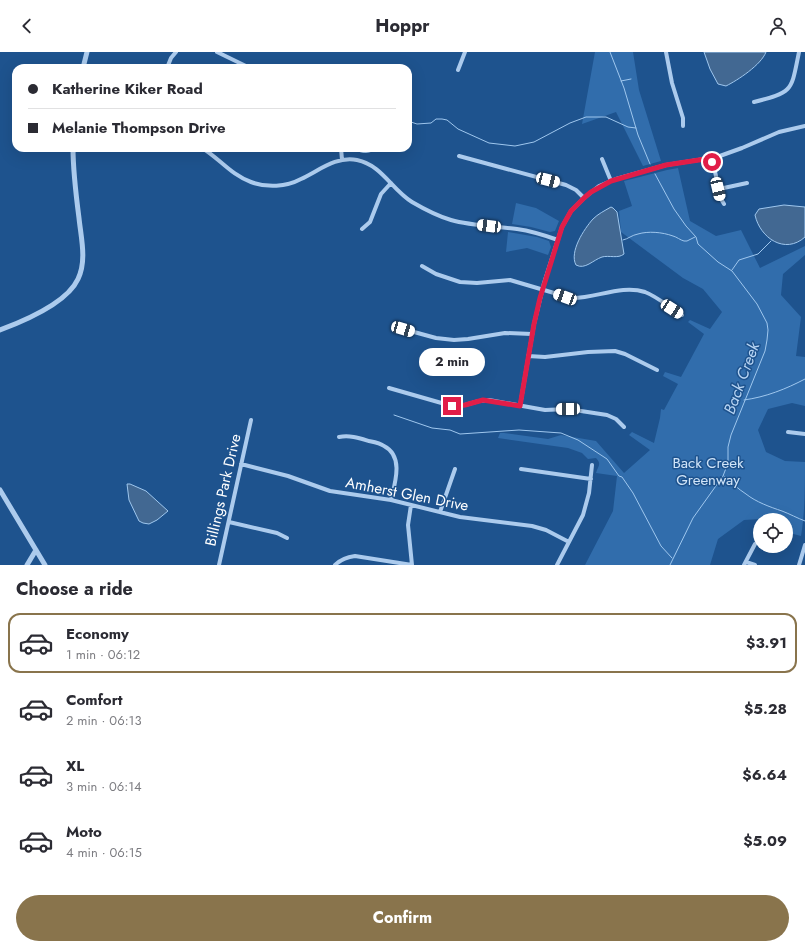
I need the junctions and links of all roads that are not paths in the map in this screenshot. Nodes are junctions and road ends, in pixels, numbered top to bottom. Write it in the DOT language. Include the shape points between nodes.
graph roads {
  1 [pos="87,52"];
  2 [pos="176,52"];
  3 [pos="217,52"];
  4 [pos="465,52"];
  5 [pos="666,52"];
  6 [pos="799,52"];
  7 [pos="84,64"];
  8 [pos="169,64"];
  9 [pos="242,64"];
  10 [pos="458,70"];
  11 [pos="754,102"];
  12 [pos="683,126"];
  13 [pos="805,126"];
  14 [pos="73,152"];
  15 [pos="207,152"];
  16 [pos="341,152"];
  17 [pos="460,156"];
  18 [pos="712,158"];
  19 [pos="602,159"];
  20 [pos="342,160"];
  21 [pos="611,181"];
  22 [pos="391,183"];
  23 [pos="747,183"];
  24 [pos="718,189"];
  25 [pos="584,198"];
  26 [pos="724,204"];
  27 [pos="362,229"];
  28 [pos="558,240"];
  29 [pos="422,266"];
  30 [pos="542,289"];
  31 [pos="682,315"];
  32 [pos="403,329"];
  33 [pos="0,330"];
  34 [pos="532,334"];
  35 [pos="528,356"];
  36 [pos="657,370"];
  37 [pos="389,388"];
  38 [pos="520,406"];
  39 [pos="252,420"];
  40 [pos="624,427"];
  41 [pos="788,432"];
  42 [pos="805,434"];
  43 [pos="339,437"];
  44 [pos="241,464"];
  45 [pos="592,464"];
  46 [pos="454,469"];
  47 [pos="521,469"];
  48 [pos="590,478"];
  49 [pos="0,490"];
  50 [pos="2,497"];
  51 [pos="391,500"];
  52 [pos="411,505"];
  53 [pos="440,512"];
  54 [pos="229,522"];
  55 [pos="287,538"];
  56 [pos="569,542"];
  57 [pos="805,545"];
  58 [pos="753,548"];
  59 [pos="36,550"];
  60 [pos="745,564"];
  61 [pos="27,565"];
  62 [pos="45,565"];
  63 [pos="219,565"];
  64 [pos="335,565"];
  65 [pos="412,565"];
  66 [pos="557,565"];
  67 [pos="755,565"];
  68 [pos="799,565"];
  1 -- 7 [label="street"];
  2 -- 8 [label="street"];
  3 -- 9 [label="street"];
  4 -- 10 [label="street"];
  5 -- 12 [label="street"];
  6 -- 11 [label="street" via="790,87 781,95"];
  13 -- 18 [label="street" via="779,132 728,154"];
  14 -- 33 [label="street" via="83,252 78,279 69,292 55,303"];
  15 -- 20 [label="street" via="240,177 264,185 277,186 294,182 328,164"];
  16 -- 20 [label="street"];
  17 -- 25 [label="street" via="566,185"];
  18 -- 21 [label="street" via="666,165"];
  18 -- 24 [label="street"];
  19 -- 21 [label="street"];
  20 -- 22 [label="street" via="368,164"];
  21 -- 25 [label="street" via="599,186"];
  22 -- 27 [label="street" via="381,194 370,222"];
  22 -- 28 [label="street" via="410,200 447,219 524,230"];
  23 -- 24 [label="street"];
  24 -- 26 [label="street"];
  25 -- 28 [label="street" via="571,211"];
  28 -- 30 [label="street"];
  29 -- 30 [label="street" via="460,282 510,280"];
  30 -- 31 [label="street" via="565,297 578,298 627,290 640,291 654,296"];
  30 -- 34 [label="street"];
  32 -- 34 [label="street" via="454,340 504,333"];
  34 -- 35 [label="street"];
  35 -- 36 [label="street" via="545,357 612,351 625,354"];
  35 -- 38 [label="street"];
  37 -- 38 [label="street" via="449,405 465,405 483,400"];
  38 -- 40 [label="street" via="607,415"];
  39 -- 44 [label="street, Billings Park Drive"];
  41 -- 42 [label="street"];
  43 -- 51 [label="street" via="347,435 366,440 391,451 397,467"];
  44 -- 51 [label="street, Amherst Glen Drive" via="288,476 330,492"];
  44 -- 54 [label="street, Billings Park Drive"];
  45 -- 48 [label="street"];
  46 -- 53 [label="street"];
  47 -- 48 [label="street"];
  48 -- 56 [label="street" via="583,515"];
  49 -- 50 [label="street"];
  50 -- 59 [label="street"];
  51 -- 52 [label="street, Amherst Glen Drive"];
  52 -- 53 [label="street, Amherst Glen Drive"];
  52 -- 65 [label="street" via="408,525"];
  53 -- 56 [label="street, Amherst Glen Drive" via="532,526"];
  54 -- 55 [label="street" via="277,533"];
  54 -- 63 [label="street, Billings Park Drive"];
  56 -- 66 [label="street"];
  57 -- 68 [label="street"];
  58 -- 60 [label="street"];
  59 -- 61 [label="street"];
  59 -- 62 [label="street"];
  60 -- 67 [label="street"];
  64 -- 65 [label="street" via="339,560 355,556"];
}
